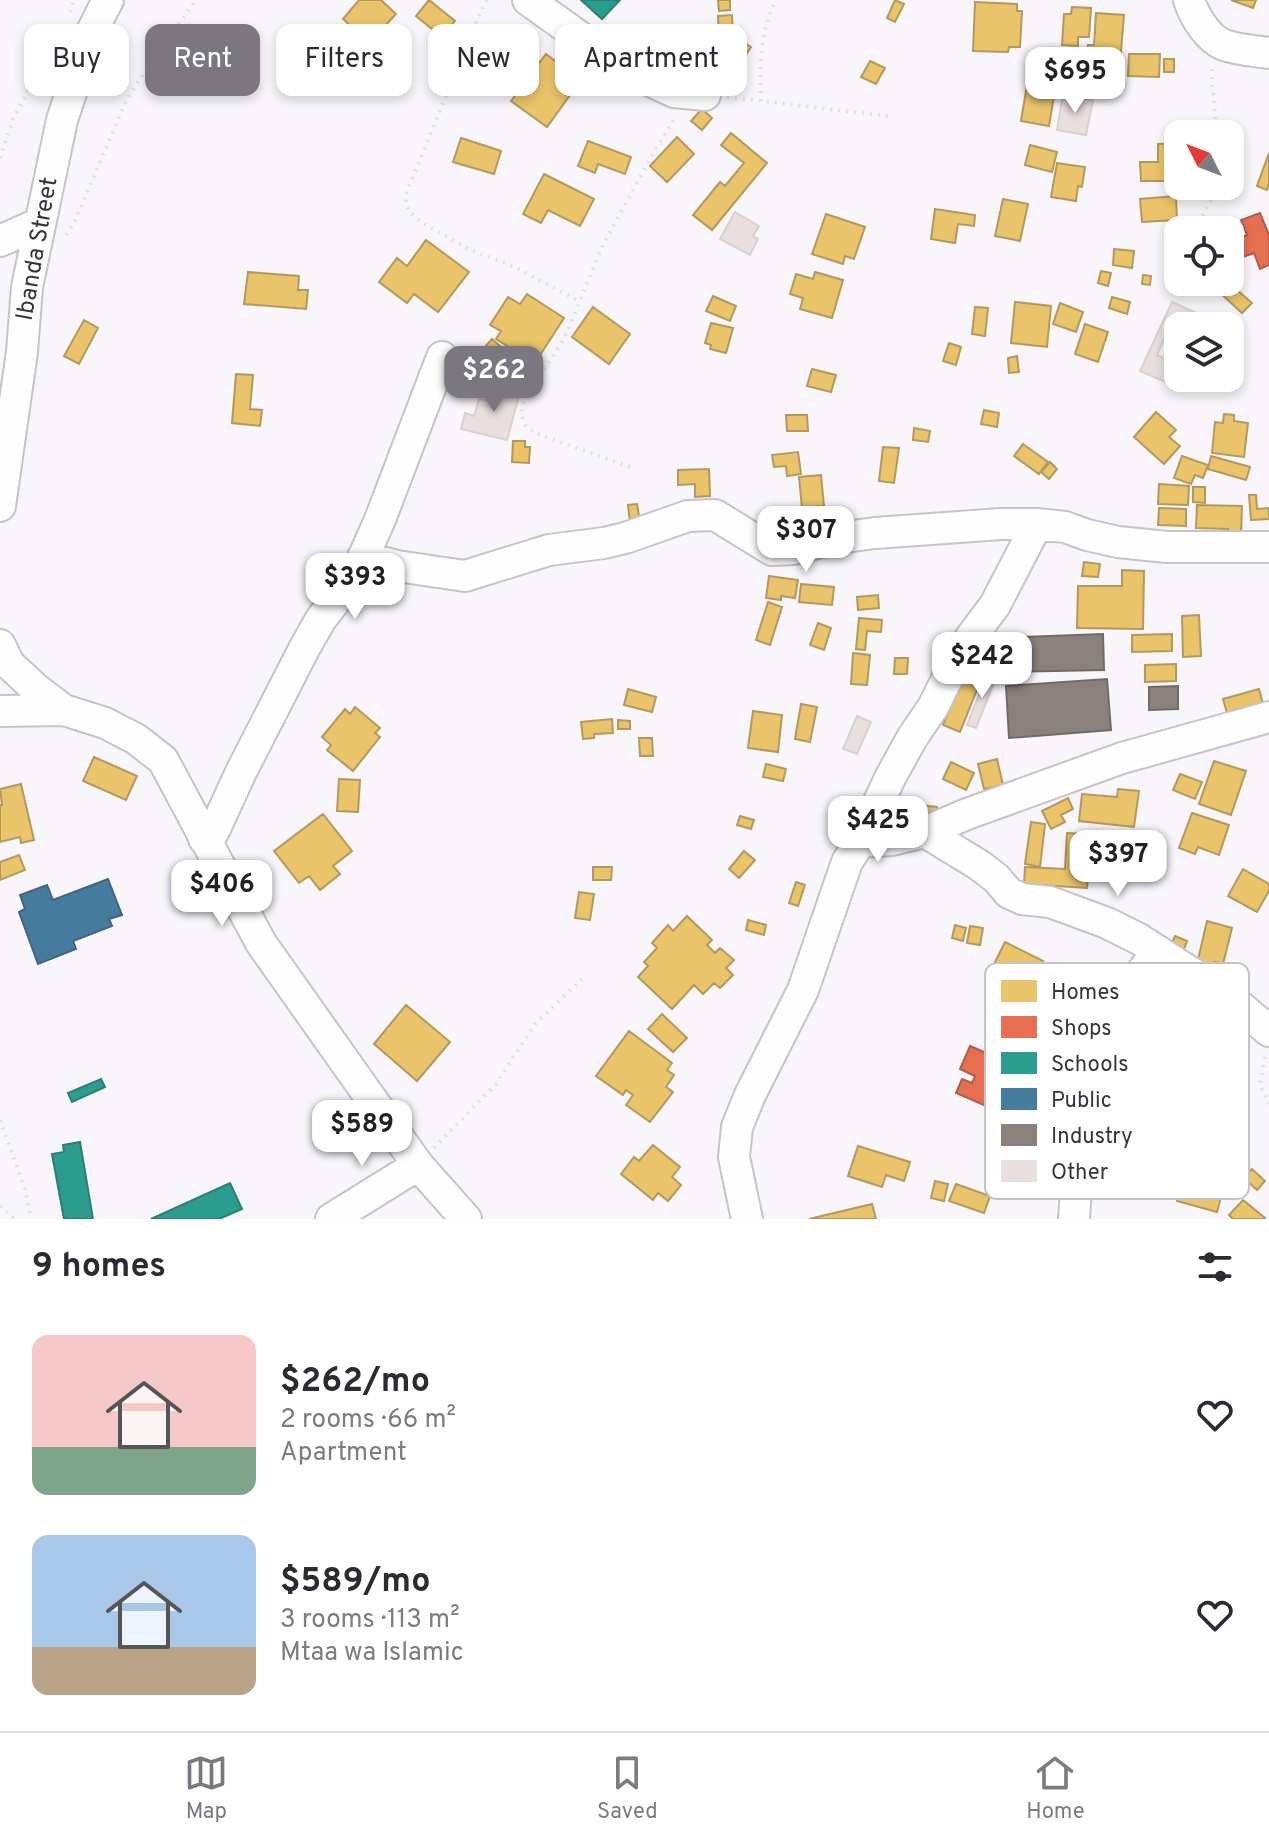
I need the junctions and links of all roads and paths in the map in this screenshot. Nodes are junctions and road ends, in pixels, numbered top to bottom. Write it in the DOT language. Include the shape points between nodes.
graph roads {
  1 [pos="74,0"];
  2 [pos="108,0"];
  3 [pos="196,0"];
  4 [pos="487,0"];
  5 [pos="528,0"];
  6 [pos="776,0"];
  7 [pos="1189,0"];
  8 [pos="562,24"];
  9 [pos="1214,38"];
  10 [pos="1269,53"];
  11 [pos="696,96"];
  12 [pos="708,96"];
  13 [pos="761,101"];
  14 [pos="888,116"];
  15 [pos="1216,120"];
  16 [pos="0,158"];
  17 [pos="53,229"];
  18 [pos="0,241"];
  19 [pos="580,302"];
  20 [pos="442,357"];
  21 [pos="630,467"];
  22 [pos="0,506"];
  23 [pos="1037,524"];
  24 [pos="1269,547"];
  25 [pos="363,557"];
  26 [pos="0,645"];
  27 [pos="64,710"];
  28 [pos="0,711"];
  29 [pos="1269,717"];
  30 [pos="925,832"];
  31 [pos="204,839"];
  32 [pos="860,842"];
  33 [pos="1158,951"];
  34 [pos="1149,963"];
  35 [pos="1177,963"];
  36 [pos="582,979"];
  37 [pos="1249,1021"];
  38 [pos="1268,1043"];
  39 [pos="1269,1104"];
  40 [pos="0,1120"];
  41 [pos="418,1165"];
  42 [pos="1075,1199"];
  43 [pos="0,1206"];
  44 [pos="15,1219"];
  45 [pos="31,1219"];
  46 [pos="331,1219"];
  47 [pos="466,1219"];
  48 [pos="747,1219"];
  49 [pos="1074,1219"];
  1 -- 16 [label="path" via="13,119"];
  2 -- 17 [label="street, Ibanda Street" via="90,35 62,120"];
  3 -- 17 [label="path" via="126,101 74,223"];
  4 -- 19 [label="path" via="406,204 423,223"];
  5 -- 8 [label="street"];
  6 -- 13 [label="path" via="761,46"];
  7 -- 9 [label="street"];
  9 -- 10 [label="street" via="1221,45"];
  9 -- 15 [label="path"];
  11 -- 19 [label="path" via="655,150 603,245"];
  12 -- 13 [label="path"];
  13 -- 14 [label="path"];
  17 -- 18 [label="street"];
  17 -- 22 [label="street, Ibanda Street" via="27,287"];
  19 -- 21 [label="path" via="521,413 535,433"];
  20 -- 25 [label="street"];
  23 -- 24 [label="street" via="1167,547"];
  23 -- 25 [label="street" via="887,531 772,550 715,515 688,516 625,538 549,550 465,576"];
  23 -- 32 [label="street" via="912,738"];
  25 -- 31 [label="street" via="305,647 213,833"];
  26 -- 27 [label="street" via="9,664"];
  27 -- 28 [label="street"];
  27 -- 31 [label="street" via="105,723 163,760"];
  29 -- 30 [label="street" via="1122,758"];
  30 -- 32 [label="street"];
  30 -- 33 [label="street" via="979,865 1009,893 1082,913"];
  31 -- 41 [label="street" via="261,943"];
  32 -- 48 [label="street" via="844,870 803,990 737,1127 734,1157"];
  33 -- 34 [label="street"];
  33 -- 35 [label="street"];
  36 -- 41 [label="path" via="535,1024 496,1084"];
  37 -- 38 [label="street"];
  38 -- 39 [label="path" via="1260,1085"];
  40 -- 45 [label="path"];
  41 -- 46 [label="street"];
  41 -- 47 [label="street"];
  42 -- 49 [label="street"];
  43 -- 44 [label="path"];
}
